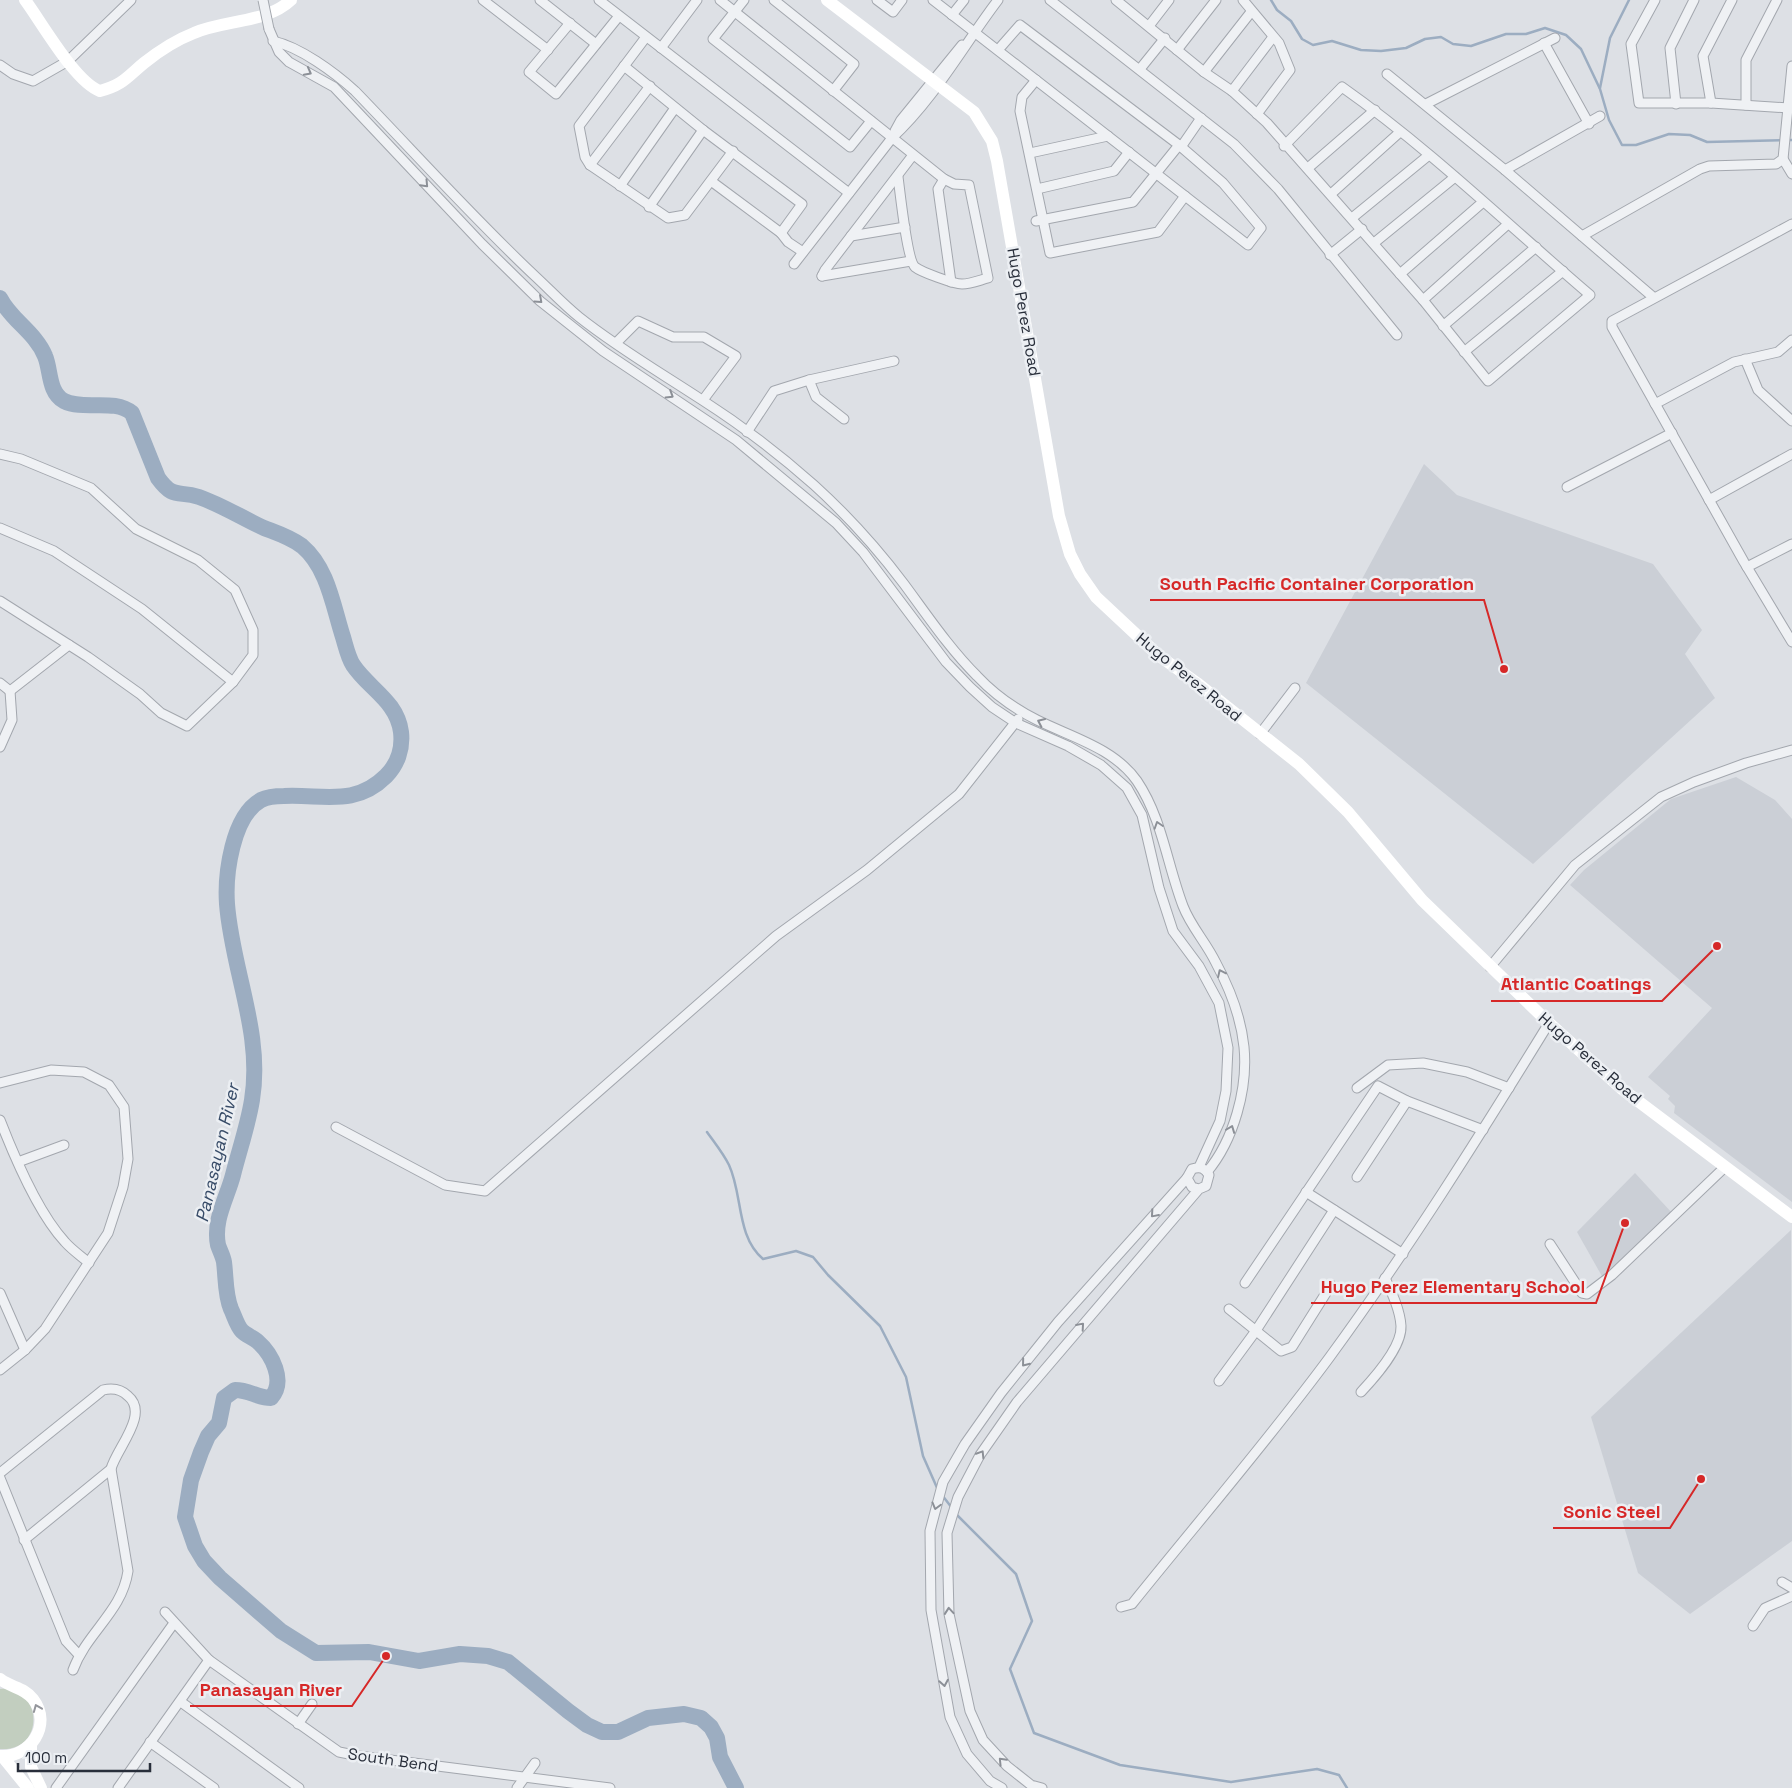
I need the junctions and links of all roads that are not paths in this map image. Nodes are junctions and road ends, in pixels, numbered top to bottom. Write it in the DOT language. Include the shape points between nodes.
graph roads {
  1 [pos="25,0"];
  2 [pos="131,0"];
  3 [pos="262,0"];
  4 [pos="291,0"];
  5 [pos="484,0"];
  6 [pos="540,0"];
  7 [pos="599,0"];
  8 [pos="697,0"];
  9 [pos="720,0"];
  10 [pos="744,0"];
  11 [pos="774,0"];
  12 [pos="828,0"];
  13 [pos="878,0"];
  14 [pos="902,0"];
  15 [pos="933,0"];
  16 [pos="964,0"];
  17 [pos="998,0"];
  18 [pos="1050,0"];
  19 [pos="1169,0"];
  20 [pos="1216,0"];
  21 [pos="1243,0"];
  22 [pos="1655,0"];
  23 [pos="1694,0"];
  24 [pos="1732,0"];
  25 [pos="1777,0"];
  26 [pos="1122,2"];
  27 [pos="735,12"];
  28 [pos="1251,12"];
  29 [pos="952,15"];
  30 [pos="619,16"];
  31 [pos="570,23"];
  32 [pos="1149,26"];
  33 [pos="974,32"];
  34 [pos="646,37"];
  35 [pos="1273,37"];
  36 [pos="1165,38"];
  37 [pos="1554,38"];
  38 [pos="273,41"];
  39 [pos="1544,43"];
  40 [pos="596,44"];
  41 [pos="660,48"];
  42 [pos="548,50"];
  43 [pos="998,50"];
  44 [pos="1177,50"];
  45 [pos="68,61"];
  46 [pos="0,64"];
  47 [pos="624,66"];
  48 [pos="1792,66"];
  49 [pos="1140,69"];
  50 [pos="1204,72"];
  51 [pos="1387,74"];
  52 [pos="1036,80"];
  53 [pos="935,82"];
  54 [pos="650,86"];
  55 [pos="833,90"];
  56 [pos="1232,92"];
  57 [pos="1790,92"];
  58 [pos="1711,103"];
  59 [pos="1426,104"];
  60 [pos="1676,104"];
  61 [pos="1746,105"];
  62 [pos="675,108"];
  63 [pos="1789,108"];
  64 [pos="1375,110"];
  65 [pos="1258,114"];
  66 [pos="1600,116"];
  67 [pos="1201,118"];
  68 [pos="870,121"];
  69 [pos="1590,124"];
  70 [pos="704,130"];
  71 [pos="1400,132"];
  72 [pos="1788,132"];
  73 [pos="1108,136"];
  74 [pos="892,138"];
  75 [pos="1180,146"];
  76 [pos="1284,146"];
  77 [pos="733,151"];
  78 [pos="1129,152"];
  79 [pos="1030,153"];
  80 [pos="914,155"];
  81 [pos="1429,155"];
  82 [pos="1783,160"];
  83 [pos="590,164"];
  84 [pos="1308,168"];
  85 [pos="1505,170"];
  86 [pos="1156,173"];
  87 [pos="1792,174"];
  88 [pos="898,177"];
  89 [pos="1455,177"];
  90 [pos="944,179"];
  91 [pos="711,181"];
  92 [pos="620,186"];
  93 [pos="1037,189"];
  94 [pos="849,193"];
  95 [pos="1331,194"];
  96 [pos="1185,196"];
  97 [pos="1483,202"];
  98 [pos="649,207"];
  99 [pos="1352,218"];
  100 [pos="1039,220"];
  101 [pos="1508,224"];
  102 [pos="1792,224"];
  103 [pos="905,227"];
  104 [pos="1362,229"];
  105 [pos="781,233"];
  106 [pos="851,236"];
  107 [pos="1582,236"];
  108 [pos="1374,243"];
  109 [pos="1536,247"];
  110 [pos="803,252"];
  111 [pos="1330,254"];
  112 [pos="911,261"];
  113 [pos="794,264"];
  114 [pos="1563,272"];
  115 [pos="1400,274"];
  116 [pos="952,282"];
  117 [pos="1652,297"];
  118 [pos="1423,300"];
  119 [pos="1442,326"];
  120 [pos="1397,336"];
  121 [pos="1792,340"];
  122 [pos="616,343"];
  123 [pos="1464,352"];
  124 [pos="1745,359"];
  125 [pos="894,361"];
  126 [pos="809,380"];
  127 [pos="703,400"];
  128 [pos="1655,404"];
  129 [pos="844,419"];
  130 [pos="1792,422"];
  131 [pos="747,432"];
  132 [pos="1672,433"];
  133 [pos="0,454"];
  134 [pos="1792,454"];
  135 [pos="1567,487"];
  136 [pos="1709,500"];
  137 [pos="0,528"];
  138 [pos="1792,544"];
  139 [pos="1747,567"];
  140 [pos="0,601"];
  141 [pos="1791,637"];
  142 [pos="69,645"];
  143 [pos="233,682"];
  144 [pos="0,683"];
  145 [pos="1295,688"];
  146 [pos="10,691"];
  147 [pos="1022,712"];
  148 [pos="1016,723"];
  149 [pos="1260,734"];
  150 [pos="0,747"];
  151 [pos="1792,750"];
  152 [pos="1137,781"];
  153 [pos="1127,788"];
  154 [pos="1490,967"];
  155 [pos="1549,1022"];
  156 [pos="0,1084"];
  157 [pos="1357,1088"];
  158 [pos="1509,1088"];
  159 [pos="1407,1101"];
  160 [pos="0,1120"];
  161 [pos="336,1126"];
  162 [pos="1483,1130"];
  163 [pos="64,1145"];
  164 [pos="18,1162"];
  165 [pos="1726,1166"];
  166 [pos="1203,1170"];
  167 [pos="1358,1177"];
  168 [pos="1187,1178"];
  169 [pos="1199,1189"];
  170 [pos="1306,1192"];
  171 [pos="1334,1210"];
  172 [pos="1792,1217"];
  173 [pos="1550,1244"];
  174 [pos="1403,1254"];
  175 [pos="89,1263"];
  176 [pos="1385,1278"];
  177 [pos="1245,1283"];
  178 [pos="1331,1285"];
  179 [pos="0,1293"];
  180 [pos="1229,1309"];
  181 [pos="1255,1332"];
  182 [pos="25,1350"];
  183 [pos="0,1370"];
  184 [pos="1219,1381"];
  185 [pos="1361,1392"];
  186 [pos="111,1469"];
  187 [pos="0,1473"];
  188 [pos="0,1478"];
  189 [pos="24,1540"];
  190 [pos="1782,1582"];
  191 [pos="1792,1588"];
  192 [pos="1792,1596"];
  193 [pos="1121,1607"];
  194 [pos="165,1612"];
  195 [pos="174,1623"];
  196 [pos="1753,1626"];
  197 [pos="79,1655"];
  198 [pos="210,1660"];
  199 [pos="73,1670"];
  200 [pos="2,1683"];
  201 [pos="181,1702"];
  202 [pos="312,1704"];
  203 [pos="298,1724"];
  204 [pos="150,1742"];
  205 [pos="31,1744"];
  206 [pos="1,1756"];
  207 [pos="536,1763"];
  208 [pos="526,1777"];
  209 [pos="123,1786"];
  210 [pos="28,1788"];
  211 [pos="41,1788"];
  212 [pos="56,1788"];
  213 [pos="214,1788"];
  214 [pos="299,1788"];
  215 [pos="517,1788"];
  216 [pos="610,1788"];
  217 [pos="1002,1788"];
  218 [pos="1042,1788"];
  1 -- 45 [label="street"];
  2 -- 45 [label="street"];
  3 -- 38 [label="street, bridge"];
  4 -- 45 [label="street" via="279,10 194,32 167,47 128,80 111,88 100,91 90,88"];
  5 -- 42 [label="street"];
  6 -- 31 [label="street"];
  7 -- 30 [label="street"];
  8 -- 41 [label="street"];
  9 -- 27 [label="street"];
  10 -- 27 [label="street"];
  11 -- 55 [label="street" via="854,64"];
  12 -- 53 [label="street, Hugo Perez Road"];
  13 -- 14 [label="street" via="893,12"];
  15 -- 29 [label="street"];
  16 -- 29 [label="street"];
  17 -- 33 [label="street"];
  18 -- 49 [label="street"];
  19 -- 32 [label="street"];
  20 -- 44 [label="street"];
  21 -- 28 [label="street"];
  22 -- 60 [label="street" via="1631,44 1639,103"];
  23 -- 60 [label="street" via="1670,48"];
  24 -- 58 [label="street" via="1703,56"];
  25 -- 61 [label="street" via="1746,60"];
  26 -- 32 [label="street"];
  27 -- 55 [label="street"];
  27 -- 68 [label="street" via="713,39 850,147"];
  28 -- 35 [label="street"];
  28 -- 50 [label="street"];
  29 -- 33 [label="street"];
  30 -- 34 [label="street"];
  30 -- 40 [label="street"];
  31 -- 40 [label="street"];
  31 -- 42 [label="street"];
  32 -- 36 [label="street"];
  33 -- 43 [label="street"];
  33 -- 53 [label="street" via="949,58"];
  34 -- 41 [label="street"];
  34 -- 47 [label="street"];
  35 -- 56 [label="street"];
  35 -- 65 [label="street" via="1279,43 1290,70"];
  36 -- 44 [label="street"];
  36 -- 49 [label="street"];
  37 -- 39 [label="street"];
  38 -- 122 [label="street" via="285,44 344,80 493,237 579,317"];
  38 -- 148 [label="street, one-way" via="289,62 334,88 540,301 603,351 736,440 836,523 863,552 946,662 992,707"];
  39 -- 59 [label="street"];
  39 -- 69 [label="street"];
  40 -- 42 [label="street" via="556,94 529,72"];
  41 -- 94 [label="street"];
  43 -- 52 [label="street"];
  43 -- 75 [label="street" via="1020,25"];
  44 -- 50 [label="street"];
  45 -- 46 [label="street" via="33,81 13,74"];
  47 -- 54 [label="street"];
  47 -- 83 [label="street" via="579,126 585,157"];
  48 -- 57 [label="street"];
  49 -- 67 [label="street"];
  50 -- 56 [label="street"];
  51 -- 59 [label="street"];
  52 -- 73 [label="street"];
  52 -- 79 [label="street" via="1020,104"];
  53 -- 74 [label="street" via="901,120"];
  53 -- 149 [label="street, Hugo Perez Road" via="974,112 994,148 1059,516 1070,554 1096,597 1158,655 1197,682"];
  54 -- 62 [label="street"];
  54 -- 83 [label="street"];
  55 -- 68 [label="street"];
  56 -- 65 [label="street"];
  57 -- 63 [label="street"];
  58 -- 60 [label="street"];
  58 -- 61 [label="street"];
  59 -- 85 [label="street"];
  61 -- 63 [label="street"];
  62 -- 70 [label="street"];
  62 -- 92 [label="street"];
  63 -- 72 [label="street"];
  64 -- 71 [label="street"];
  64 -- 76 [label="street" via="1342,87"];
  64 -- 84 [label="street"];
  65 -- 76 [label="street"];
  66 -- 69 [label="street"];
  67 -- 75 [label="street"];
  67 -- 111 [label="street" via="1234,144 1278,189"];
  68 -- 74 [label="street"];
  69 -- 85 [label="street"];
  70 -- 77 [label="street"];
  70 -- 98 [label="street"];
  71 -- 81 [label="street"];
  71 -- 95 [label="street"];
  72 -- 82 [label="street"];
  73 -- 78 [label="street"];
  73 -- 79 [label="street"];
  74 -- 80 [label="street"];
  74 -- 94 [label="street"];
  75 -- 86 [label="street"];
  75 -- 96 [label="street" via="1223,183 1261,228 1248,245"];
  76 -- 84 [label="street"];
  77 -- 91 [label="street"];
  77 -- 105 [label="street" via="802,204"];
  78 -- 86 [label="street"];
  78 -- 93 [label="street" via="1114,171"];
  79 -- 93 [label="street"];
  80 -- 88 [label="street"];
  80 -- 90 [label="street"];
  81 -- 89 [label="street"];
  81 -- 99 [label="street"];
  82 -- 87 [label="street"];
  82 -- 107 [label="street" via="1776,164 1700,169"];
  83 -- 92 [label="street"];
  84 -- 95 [label="street"];
  85 -- 107 [label="street"];
  86 -- 96 [label="street"];
  86 -- 100 [label="street" via="1133,202"];
  88 -- 103 [label="street"];
  88 -- 106 [label="street"];
  89 -- 97 [label="street"];
  89 -- 108 [label="street"];
  90 -- 116 [label="street" via="938,189"];
  90 -- 116 [label="street" via="954,184 969,185 988,278 962,284"];
  91 -- 98 [label="street" via="685,215 668,218"];
  91 -- 105 [label="street"];
  92 -- 98 [label="street"];
  93 -- 100 [label="street"];
  94 -- 110 [label="street"];
  95 -- 99 [label="street"];
  96 -- 100 [label="street" via="1158,232 1050,253"];
  97 -- 101 [label="street"];
  97 -- 115 [label="street"];
  99 -- 104 [label="street"];
  101 -- 109 [label="street"];
  101 -- 118 [label="street"];
  102 -- 117 [label="street"];
  103 -- 106 [label="street"];
  103 -- 112 [label="street"];
  104 -- 108 [label="street"];
  104 -- 111 [label="street"];
  105 -- 110 [label="street"];
  106 -- 112 [label="street" via="822,276"];
  107 -- 117 [label="street"];
  108 -- 115 [label="street"];
  109 -- 114 [label="street"];
  109 -- 119 [label="street"];
  110 -- 113 [label="street"];
  111 -- 120 [label="street"];
  112 -- 116 [label="street" via="915,267"];
  114 -- 123 [label="street"];
  114 -- 123 [label="street" via="1590,295 1488,382"];
  115 -- 118 [label="street"];
  117 -- 128 [label="street" via="1612,321 1612,327"];
  118 -- 119 [label="street"];
  119 -- 123 [label="street"];
  121 -- 124 [label="street" via="1778,352"];
  122 -- 127 [label="street"];
  122 -- 127 [label="street" via="638,322 673,337 704,337 736,356"];
  124 -- 128 [label="street"];
  124 -- 130 [label="street" via="1758,390"];
  125 -- 126 [label="street"];
  126 -- 129 [label="street" via="816,398"];
  126 -- 131 [label="street" via="774,392"];
  127 -- 131 [label="street"];
  128 -- 132 [label="street"];
  131 -- 147 [label="street" via="788,463 846,516 978,677"];
  132 -- 135 [label="street"];
  132 -- 136 [label="street"];
  133 -- 143 [label="street" via="21,459 91,488 136,529 198,560 235,590 253,630 252,655"];
  134 -- 136 [label="street"];
  136 -- 139 [label="street"];
  137 -- 143 [label="street" via="54,551 142,609"];
  138 -- 139 [label="street"];
  139 -- 141 [label="street"];
  140 -- 142 [label="street"];
  142 -- 143 [label="street" via="140,694 161,713 187,726"];
  142 -- 146 [label="street"];
  144 -- 146 [label="street"];
  145 -- 149 [label="street"];
  146 -- 150 [label="street" via="12,720"];
  147 -- 148 [label="street"];
  152 -- 147 [label="street, one-way" via="1127,769 1096,747"];
  148 -- 153 [label="street" via="1084,754"];
  148 -- 161 [label="street" via="959,794 867,870 776,936 485,1190 446,1185"];
  149 -- 154 [label="street, Hugo Perez Road" via="1299,764 1348,812 1422,900"];
  151 -- 154 [label="street" via="1746,763 1661,797 1575,865"];
  152 -- 153 [label="street"];
  166 -- 152 [label="street, one-way" via="1222,1150 1233,1125 1243,1080 1244,1047 1234,1000 1214,958 1190,924 1173,880 1154,811"];
  153 -- 166 [label="street" via="1142,815 1173,931 1199,966 1218,1003 1228,1048 1226,1091 1220,1121"];
  154 -- 155 [label="street, Hugo Perez Road"];
  155 -- 158 [label="street"];
  155 -- 165 [label="street, Hugo Perez Road" via="1622,1089"];
  156 -- 175 [label="street" via="51,1070 84,1072 109,1085 124,1108 128,1159 123,1187 108,1233"];
  157 -- 158 [label="street" via="1388,1065 1423,1062 1466,1072"];
  158 -- 162 [label="street"];
  159 -- 162 [label="street"];
  159 -- 167 [label="street"];
  159 -- 170 [label="street" via="1378,1086"];
  160 -- 164 [label="street"];
  162 -- 174 [label="street"];
  163 -- 164 [label="street"];
  164 -- 175 [label="street" via="65,1242"];
  165 -- 172 [label="street, Hugo Perez Road"];
  165 -- 173 [label="street" via="1612,1275 1587,1294 1582,1292"];
  166 -- 168 [label="street" via="1192,1169"];
  166 -- 169 [label="street" via="1208,1183"];
  168 -- 169 [label="street" via="1192,1187"];
  168 -- 217 [label="street, one-way" via="1058,1322 965,1444 943,1482 930,1531 931,1610 950,1717 967,1754 990,1781"];
  218 -- 169 [label="street, one-way" via="1031,1785 1000,1759 983,1740 970,1711 949,1614 947,1534 958,1497 980,1455 1017,1402"];
  170 -- 171 [label="street"];
  170 -- 177 [label="street"];
  171 -- 174 [label="street"];
  171 -- 181 [label="street"];
  174 -- 176 [label="street"];
  175 -- 182 [label="street" via="45,1329"];
  176 -- 185 [label="street" via="1401,1328 1396,1344 1377,1375"];
  176 -- 193 [label="street" via="1327,1361 1132,1604"];
  178 -- 181 [label="street" via="1292,1347 1280,1351"];
  179 -- 182 [label="street"];
  180 -- 181 [label="street"];
  181 -- 184 [label="street"];
  182 -- 183 [label="street"];
  186 -- 187 [label="street" via="136,1416 135,1404 129,1396 112,1388 93,1396"];
  186 -- 189 [label="street"];
  186 -- 197 [label="street" via="128,1571 117,1604"];
  188 -- 189 [label="street"];
  189 -- 197 [label="street" via="66,1641"];
  190 -- 191 [label="street"];
  192 -- 196 [label="street" via="1765,1608"];
  194 -- 195 [label="street, South Bend"];
  195 -- 198 [label="street, South Bend"];
  195 -- 212 [label="street"];
  197 -- 199 [label="street"];
  198 -- 201 [label="street"];
  198 -- 203 [label="street, South Bend"];
  205 -- 200 [label="street, one-way" via="40,1726 38,1707 25,1691"];
  201 -- 204 [label="street"];
  201 -- 214 [label="street"];
  202 -- 203 [label="street"];
  203 -- 208 [label="street, South Bend" via="331,1748 349,1755"];
  204 -- 209 [label="street"];
  204 -- 213 [label="street"];
  205 -- 206 [label="street" via="18,1754"];
  205 -- 211 [label="street" via="31,1767"];
  206 -- 210 [label="street"];
  207 -- 208 [label="street"];
  208 -- 215 [label="street"];
  208 -- 216 [label="street, South Bend"];
}
